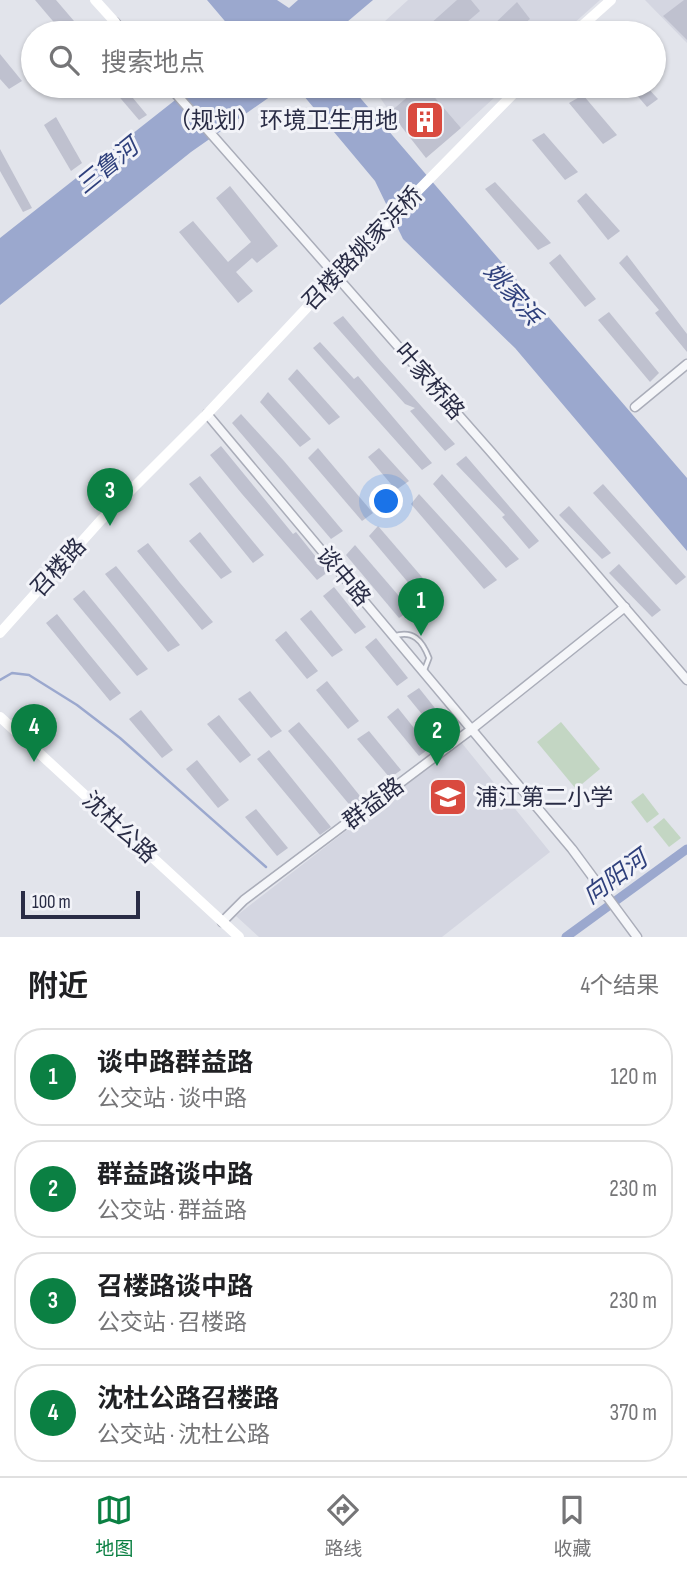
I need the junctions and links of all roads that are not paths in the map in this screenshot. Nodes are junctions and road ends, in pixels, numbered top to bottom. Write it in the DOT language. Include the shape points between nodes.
graph roads {
  1 [pos="95,0"];
  2 [pos="611,0"];
  3 [pos="114,21"];
  4 [pos="588,21"];
  5 [pos="179,98"];
  6 [pos="509,98"];
  7 [pos="687,364"];
  8 [pos="635,407"];
  9 [pos="207,414"];
  10 [pos="625,607"];
  11 [pos="0,633"];
  12 [pos="394,636"];
  13 [pos="424,671"];
  14 [pos="687,680"];
  15 [pos="0,717"];
  16 [pos="472,729"];
  17 [pos="222,922"];
  18 [pos="239,937"];
  19 [pos="638,937"];
  1 -- 3 [label="street"];
  2 -- 4 [label="street"];
  5 -- 10 [label="street, 叶家桥路"];
  6 -- 9 [label="street, 召楼路姚家浜桥, bridge" via="335,274"];
  7 -- 8 [label="street"];
  9 -- 11 [label="street, 召楼路" via="92,529"];
  9 -- 12 [label="street, 谈中路"];
  10 -- 14 [label="street, 叶家桥路"];
  10 -- 16 [label="street, 群益路"];
  12 -- 13 [label="street, 谈中路"];
  12 -- 13 [label="lane" via="413,634 429,658"];
  13 -- 16 [label="street, 谈中路"];
  15 -- 17 [label="street, 沈杜公路"];
  16 -- 17 [label="street, 群益路"];
  16 -- 19 [label="street, 谈中路"];
  17 -- 18 [label="street, 沈杜公路"];
}
